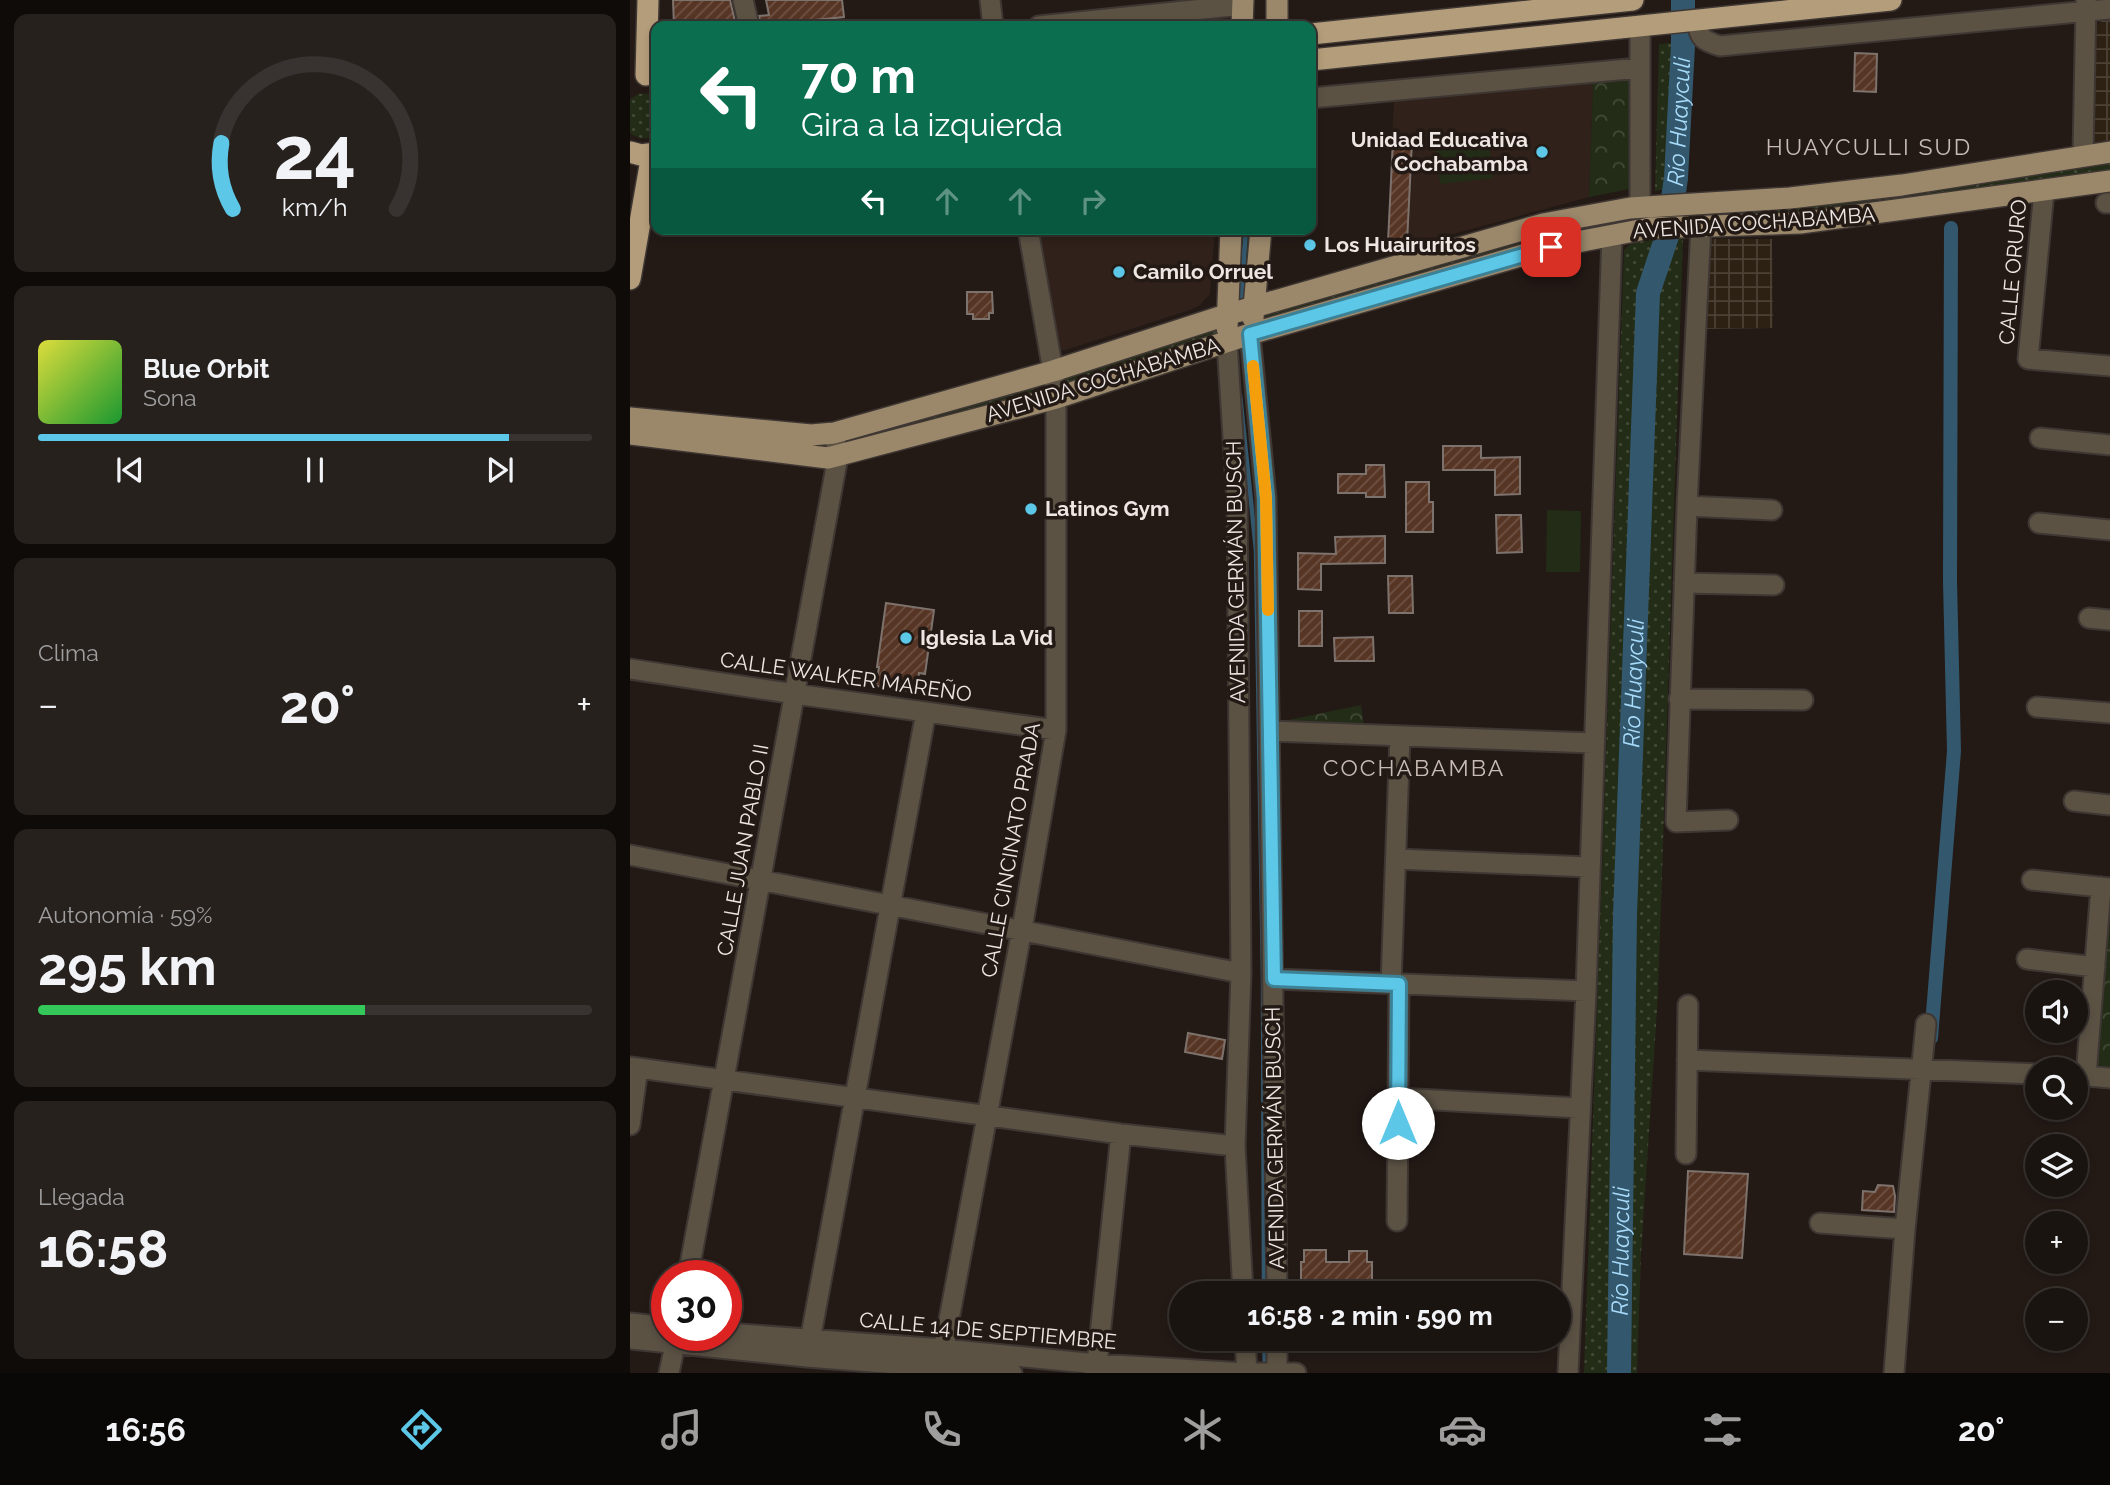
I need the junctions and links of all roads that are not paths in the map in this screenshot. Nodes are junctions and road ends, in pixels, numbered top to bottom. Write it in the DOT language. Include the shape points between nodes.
graph roads {
  1 [pos="648,0"];
  2 [pos="743,0"];
  3 [pos="990,0"];
  4 [pos="1633,0"];
  5 [pos="1891,0"];
  6 [pos="1283,1"];
  7 [pos="1536,5"];
  8 [pos="2085,5"];
  9 [pos="2110,9"];
  10 [pos="1242,10"];
  11 [pos="748,21"];
  12 [pos="992,21"];
  13 [pos="1102,21"];
  14 [pos="1278,21"];
  15 [pos="1687,22"];
  16 [pos="1640,27"];
  17 [pos="1316,33"];
  18 [pos="1316,59"];
  19 [pos="1640,68"];
  20 [pos="648,76"];
  21 [pos="1316,99"];
  22 [pos="2110,152"];
  23 [pos="640,154"];
  24 [pos="2083,155"];
  25 [pos="2110,181"];
  26 [pos="2044,191"];
  27 [pos="1635,207"];
  28 [pos="1701,226"];
  29 [pos="1622,233"];
  30 [pos="1029,235"];
  31 [pos="1231,235"];
  32 [pos="1260,235"];
  33 [pos="630,279"];
  34 [pos="1254,307"];
  35 [pos="1226,315"];
  36 [pos="1250,334"];
  37 [pos="1227,342"];
  38 [pos="2110,366"];
  39 [pos="1053,371"];
  40 [pos="1056,398"];
  41 [pos="630,418"];
  42 [pos="834,433"];
  43 [pos="630,434"];
  44 [pos="2040,438"];
  45 [pos="2110,445"];
  46 [pos="838,456"];
  47 [pos="1687,506"];
  48 [pos="1772,510"];
  49 [pos="2039,523"];
  50 [pos="2110,530"];
  51 [pos="1685,583"];
  52 [pos="1774,585"];
  53 [pos="2089,618"];
  54 [pos="2110,620"];
  55 [pos="630,668"];
  56 [pos="794,694"];
  57 [pos="1679,699"];
  58 [pos="1803,700"];
  59 [pos="2037,707"];
  60 [pos="926,712"];
  61 [pos="2110,713"];
  62 [pos="1056,730"];
  63 [pos="1270,731"];
  64 [pos="1400,736"];
  65 [pos="1594,743"];
  66 [pos="2074,802"];
  67 [pos="2110,805"];
  68 [pos="1728,820"];
  69 [pos="630,855"];
  70 [pos="1396,859"];
  71 [pos="1590,867"];
  72 [pos="761,880"];
  73 [pos="2032,880"];
  74 [pos="2106,888"];
  75 [pos="890,905"];
  76 [pos="1022,929"];
  77 [pos="2027,959"];
  78 [pos="2095,967"];
  79 [pos="1241,973"];
  80 [pos="1274,979"];
  81 [pos="1395,984"];
  82 [pos="1586,991"];
  83 [pos="1688,1004"];
  84 [pos="1926,1024"];
  85 [pos="2083,1057"];
  86 [pos="1687,1060"];
  87 [pos="634,1068"];
  88 [pos="1922,1068"];
  89 [pos="2025,1073"];
  90 [pos="2088,1076"];
  91 [pos="2110,1078"];
  92 [pos="724,1079"];
  93 [pos="856,1097"];
  94 [pos="1398,1098"];
  95 [pos="1580,1108"];
  96 [pos="987,1115"];
  97 [pos="630,1125"];
  98 [pos="1121,1134"];
  99 [pos="1235,1146"];
  100 [pos="1686,1154"];
  101 [pos="1397,1221"];
  102 [pos="1821,1223"];
  103 [pos="1905,1229"];
  104 [pos="691,1260"];
  105 [pos="1242,1281"];
  106 [pos="1276,1281"];
  107 [pos="630,1323"];
  108 [pos="651,1329"];
  109 [pos="742,1336"];
  110 [pos="651,1338"];
  111 [pos="630,1339"];
  112 [pos="742,1342"];
  113 [pos="808,1348"];
  114 [pos="671,1351"];
  115 [pos="1246,1351"];
  116 [pos="1277,1351"];
  117 [pos="941,1363"];
  118 [pos="1095,1368"];
  119 [pos="669,1373"];
  120 [pos="1012,1373"];
  121 [pos="1247,1373"];
  122 [pos="1277,1373"];
  123 [pos="1296,1373"];
  124 [pos="1568,1373"];
  125 [pos="1894,1373"];
  1 -- 20 [label="highway"];
  2 -- 11 [label="street"];
  3 -- 12 [label="street"];
  4 -- 7 [label="highway"];
  5 -- 15 [label="highway"];
  6 -- 14 [label="main road"];
  7 -- 17 [label="highway"];
  8 -- 9 [label="street"];
  8 -- 15 [label="street" via="1720,46 1706,41"];
  8 -- 24 [label="street"];
  10 -- 13 [label="street"];
  15 -- 16 [label="highway"];
  16 -- 18 [label="highway"];
  16 -- 19 [label="street"];
  19 -- 21 [label="street"];
  19 -- 27 [label="street"];
  22 -- 24 [label="main road, AVENIDA COCHABAMBA"];
  23 -- 33 [label="highway"];
  24 -- 27 [label="main road, AVENIDA COCHABAMBA" via="1902,185 1790,198"];
  25 -- 26 [label="main road, AVENIDA COCHABAMBA"];
  26 -- 28 [label="main road, AVENIDA COCHABAMBA" via="1800,223"];
  26 -- 38 [label="street, CALLE ORURO" via="2028,359"];
  27 -- 29 [label="main road"];
  27 -- 34 [label="main road, AVENIDA COCHABAMBA" via="1542,224"];
  28 -- 29 [label="main road, AVENIDA COCHABAMBA"];
  28 -- 47 [label="street"];
  29 -- 36 [label="main road, AVENIDA COCHABAMBA" via="1551,247"];
  29 -- 65 [label="street"];
  30 -- 39 [label="street, CALLE CINCINATO PRADA"];
  31 -- 35 [label="main road, AVENIDA GERMÁN BUSCH"];
  32 -- 34 [label="main road, AVENIDA GERMÁN BUSCH"];
  34 -- 35 [label="main road, AVENIDA COCHABAMBA"];
  34 -- 36 [label="main road, AVENIDA GERMÁN BUSCH"];
  35 -- 37 [label="main road, AVENIDA GERMÁN BUSCH"];
  35 -- 39 [label="main road, AVENIDA COCHABAMBA"];
  36 -- 37 [label="main road, AVENIDA COCHABAMBA"];
  36 -- 63 [label="street, AVENIDA GERMÁN BUSCH" via="1266,498"];
  37 -- 40 [label="main road, AVENIDA COCHABAMBA"];
  37 -- 79 [label="street, AVENIDA GERMÁN BUSCH" via="1237,492"];
  39 -- 40 [label="street, CALLE CINCINATO PRADA"];
  39 -- 42 [label="main road, AVENIDA COCHABAMBA"];
  40 -- 46 [label="main road, AVENIDA COCHABAMBA"];
  40 -- 62 [label="street, CALLE CINCINATO PRADA"];
  41 -- 42 [label="main road, AVENIDA COCHABAMBA" via="811,435"];
  42 -- 46 [label="street, CALLE JUAN PABLO II"];
  43 -- 46 [label="main road, AVENIDA COCHABAMBA"];
  44 -- 45 [label="street"];
  46 -- 56 [label="street, CALLE JUAN PABLO II"];
  47 -- 48 [label="street"];
  47 -- 51 [label="street"];
  49 -- 50 [label="street"];
  51 -- 52 [label="street"];
  51 -- 57 [label="street"];
  53 -- 54 [label="street"];
  55 -- 56 [label="street, CALLE WALKER MAREÑO"];
  56 -- 60 [label="street, CALLE WALKER MAREÑO"];
  56 -- 72 [label="street, CALLE JUAN PABLO II"];
  57 -- 58 [label="street"];
  57 -- 68 [label="street" via="1676,822"];
  59 -- 61 [label="street"];
  60 -- 62 [label="street, CALLE WALKER MAREÑO"];
  60 -- 75 [label="street"];
  62 -- 76 [label="street, CALLE CINCINATO PRADA"];
  63 -- 64 [label="street"];
  63 -- 80 [label="street, AVENIDA GERMÁN BUSCH"];
  64 -- 65 [label="street"];
  64 -- 70 [label="street"];
  65 -- 71 [label="street"];
  66 -- 67 [label="street"];
  69 -- 72 [label="street"];
  70 -- 71 [label="street"];
  70 -- 81 [label="street"];
  71 -- 82 [label="street"];
  72 -- 75 [label="street"];
  72 -- 92 [label="street, CALLE JUAN PABLO II"];
  73 -- 74 [label="street"];
  74 -- 78 [label="street"];
  75 -- 76 [label="street"];
  75 -- 93 [label="street"];
  76 -- 79 [label="street"];
  76 -- 96 [label="street, CALLE CINCINATO PRADA"];
  77 -- 78 [label="street"];
  78 -- 85 [label="street"];
  79 -- 99 [label="street, AVENIDA GERMÁN BUSCH"];
  80 -- 81 [label="street"];
  80 -- 106 [label="street, AVENIDA GERMÁN BUSCH"];
  81 -- 82 [label="street"];
  81 -- 94 [label="street"];
  82 -- 95 [label="street"];
  83 -- 86 [label="street"];
  84 -- 88 [label="street"];
  86 -- 88 [label="street"];
  86 -- 100 [label="street"];
  87 -- 92 [label="street"];
  87 -- 97 [label="street"];
  88 -- 89 [label="street"];
  88 -- 103 [label="street"];
  90 -- 91 [label="street"];
  92 -- 93 [label="street"];
  92 -- 104 [label="street, CALLE JUAN PABLO II"];
  93 -- 96 [label="street"];
  93 -- 113 [label="street"];
  94 -- 95 [label="street"];
  94 -- 101 [label="street"];
  95 -- 124 [label="street"];
  96 -- 98 [label="street"];
  96 -- 117 [label="street, CALLE CINCINATO PRADA"];
  98 -- 99 [label="street"];
  98 -- 118 [label="street"];
  99 -- 105 [label="street, AVENIDA GERMÁN BUSCH"];
  102 -- 103 [label="street"];
  103 -- 125 [label="street"];
  107 -- 108 [label="street, CALLE 14 DE SEPTIEMBRE"];
  109 -- 113 [label="street, CALLE 14 DE SEPTIEMBRE"];
  110 -- 111 [label="street, CALLE 14 DE SEPTIEMBRE"];
  112 -- 113 [label="street, CALLE 14 DE SEPTIEMBRE"];
  113 -- 117 [label="street, CALLE 14 DE SEPTIEMBRE"];
  114 -- 119 [label="street"];
  115 -- 121 [label="street"];
  116 -- 122 [label="street"];
  117 -- 118 [label="street, CALLE 14 DE SEPTIEMBRE"];
  117 -- 120 [label="street, CALLE 14 DE SEPTIEMBRE"];
  118 -- 121 [label="street, CALLE 14 DE SEPTIEMBRE"];
  121 -- 122 [label="street, CALLE 14 DE SEPTIEMBRE"];
  122 -- 123 [label="street, CALLE 14 DE SEPTIEMBRE"];
}
